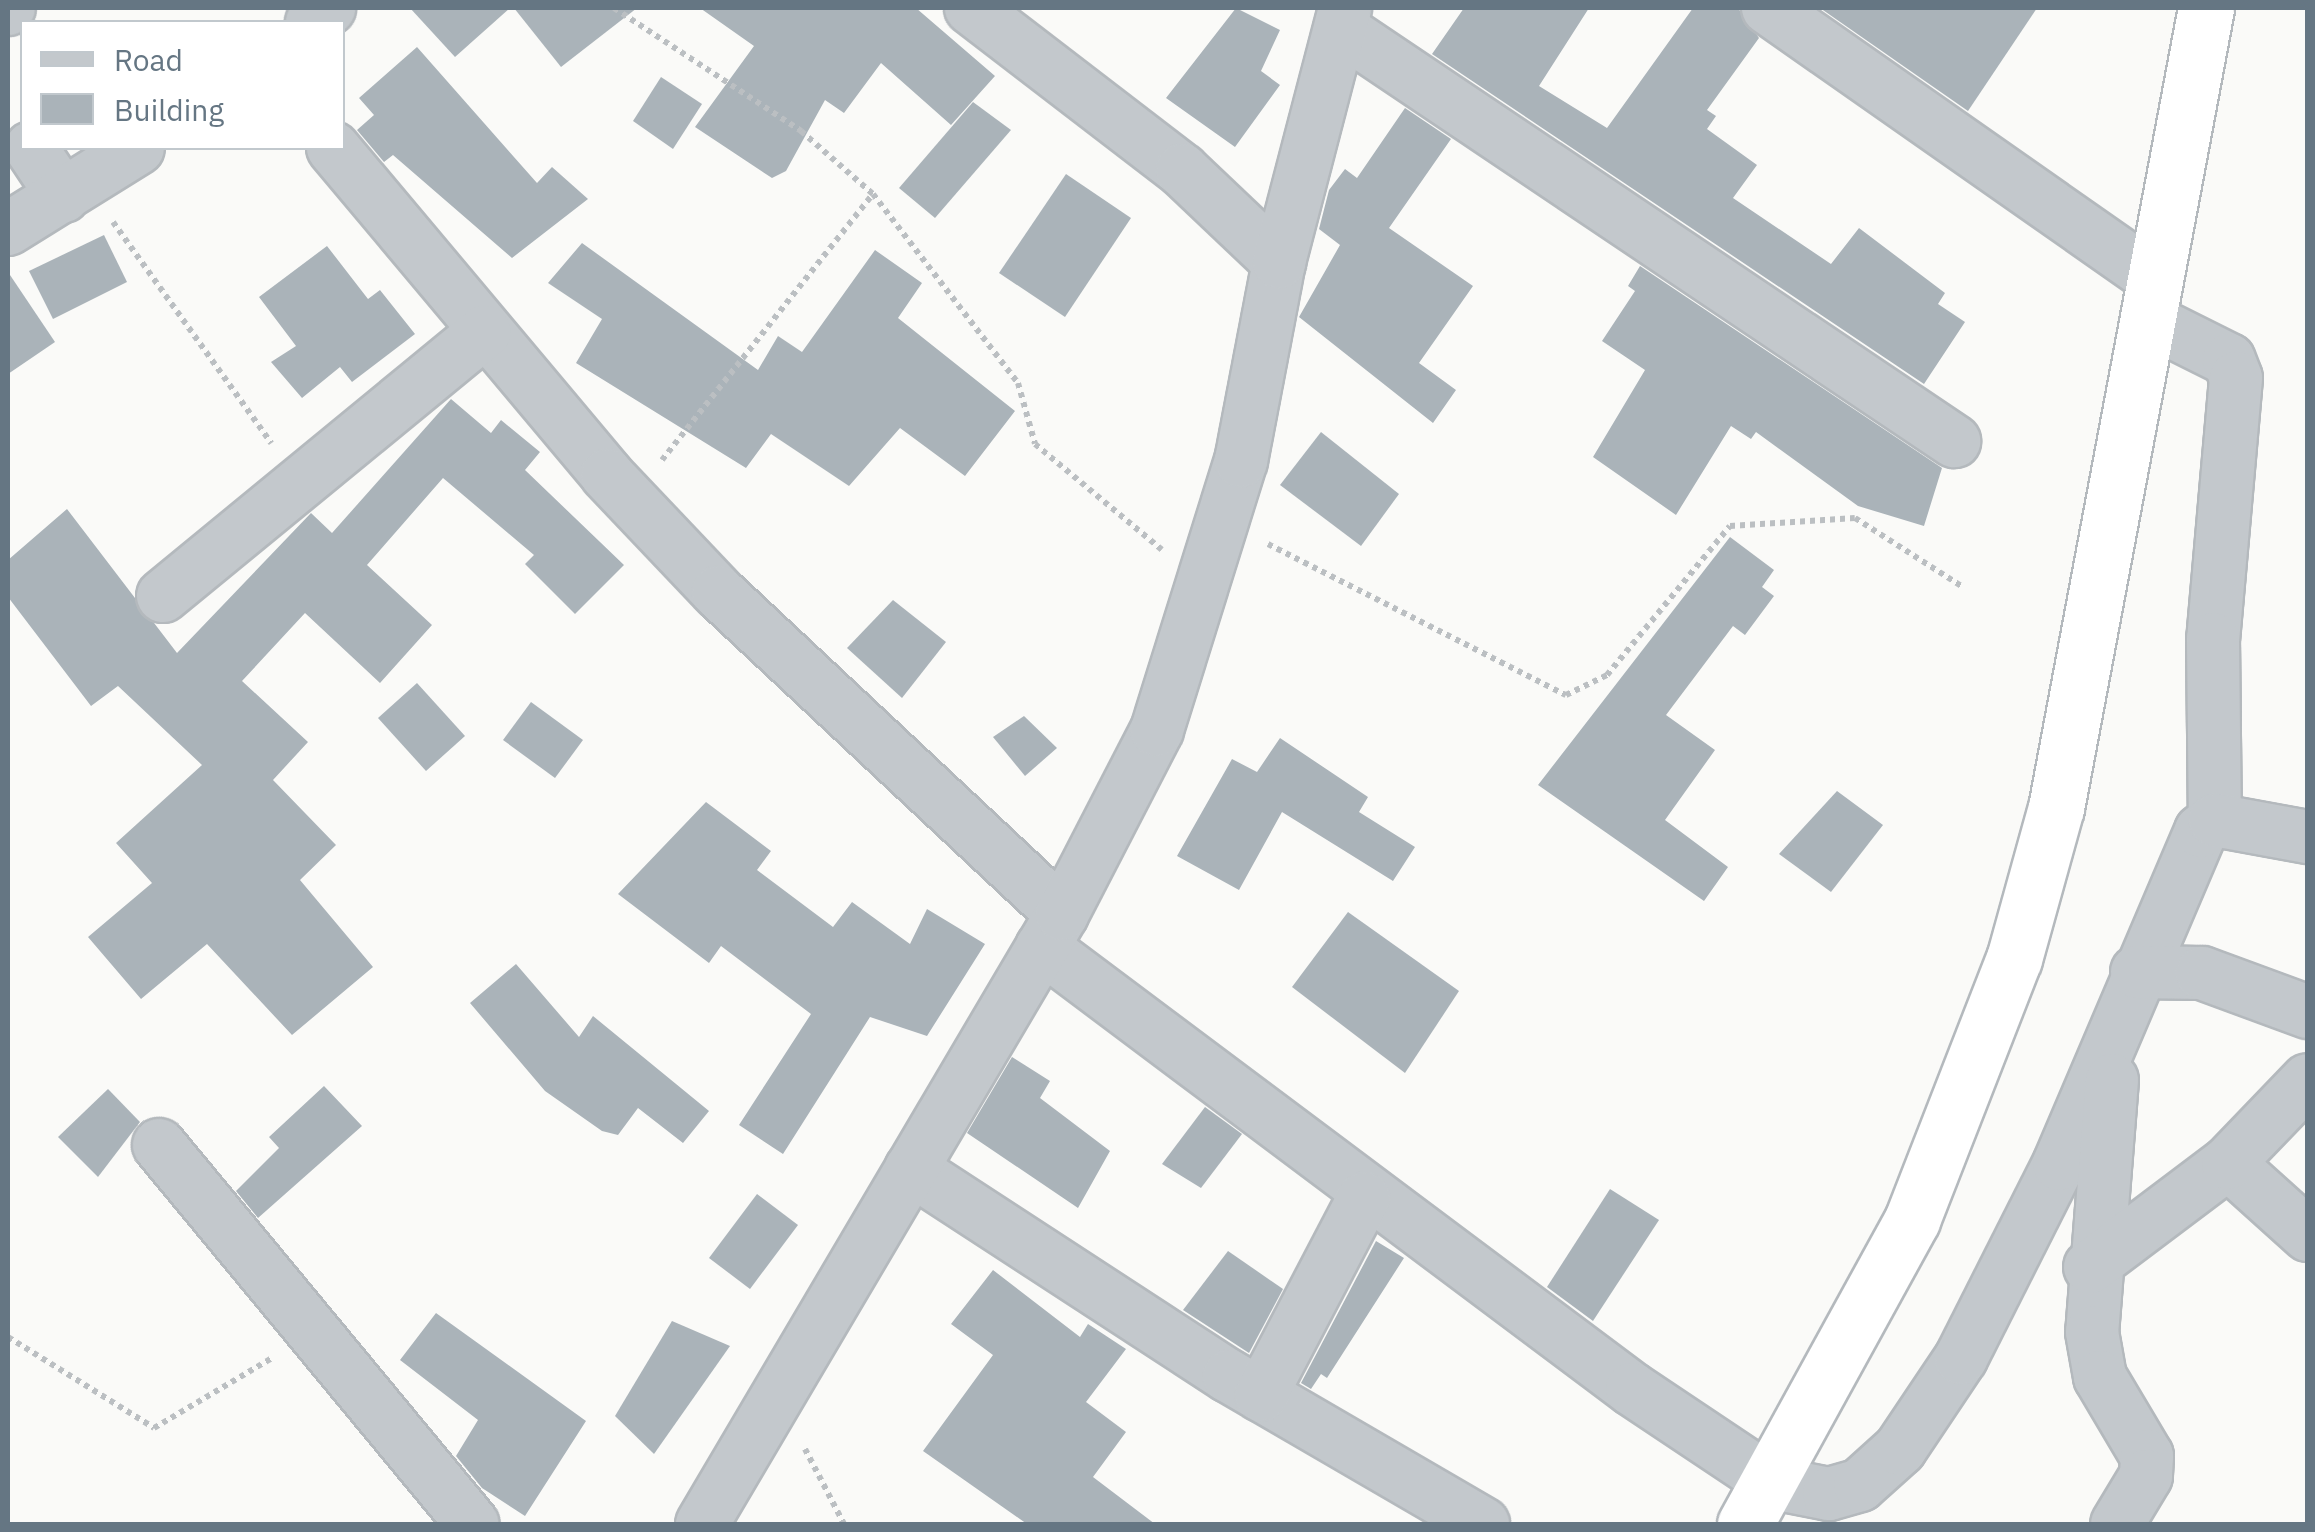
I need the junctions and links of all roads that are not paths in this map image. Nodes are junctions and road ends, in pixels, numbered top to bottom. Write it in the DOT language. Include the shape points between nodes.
graph roads {
  1 [pos="971,8"];
  2 [pos="1768,8"];
  3 [pos="2206,8"];
  4 [pos="1343,18"];
  5 [pos="8,108"];
  6 [pos="20,130"];
  7 [pos="33,150"];
  8 [pos="135,150"];
  9 [pos="334,150"];
  10 [pos="74,188"];
  11 [pos="8,229"];
  12 [pos="1279,262"];
  13 [pos="2152,300"];
  14 [pos="484,332"];
  15 [pos="1954,441"];
  16 [pos="163,596"];
  17 [pos="2214,820"];
  18 [pos="2308,837"];
  19 [pos="1052,930"];
  20 [pos="2137,972"];
  21 [pos="2308,1012"];
  22 [pos="2118,1019"];
  23 [pos="2308,1080"];
  24 [pos="159,1145"];
  25 [pos="2228,1163"];
  26 [pos="912,1169"];
  27 [pos="1364,1198"];
  28 [pos="2308,1235"];
  29 [pos="2090,1267"];
  30 [pos="1261,1395"];
  31 [pos="1759,1504"];
  32 [pos="473,1524"];
  33 [pos="702,1524"];
  34 [pos="1483,1524"];
  35 [pos="2117,1524"];
  1 -- 12 [label="street" via="1182,170"];
  2 -- 13 [label="street"];
  3 -- 13 [label="highway"];
  4 -- 12 [label="street"];
  4 -- 15 [label="street"];
  5 -- 6 [label="street"];
  7 -- 10 [label="street"];
  8 -- 10 [label="street"];
  9 -- 14 [label="street"];
  10 -- 11 [label="street"];
  12 -- 19 [label="street" via="1208,584 1157,730"];
  13 -- 17 [label="street" via="2228,360 2236,378 2214,639"];
  13 -- 31 [label="highway" via="2056,808 2014,959 1912,1220"];
  14 -- 16 [label="street"];
  14 -- 19 [label="street" via="630,500"];
  17 -- 18 [label="street"];
  17 -- 20 [label="street" via="2185,861"];
  19 -- 26 [label="street"];
  19 -- 27 [label="street"];
  20 -- 21 [label="street" via="2202,973"];
  20 -- 22 [label="street"];
  22 -- 29 [label="street"];
  22 -- 31 [label="street" via="2018,1254 1928,1414 1860,1485"];
  23 -- 25 [label="street"];
  24 -- 32 [label="street"];
  25 -- 28 [label="street"];
  25 -- 29 [label="street"];
  26 -- 30 [label="street"];
  26 -- 33 [label="street"];
  27 -- 30 [label="street"];
  27 -- 31 [label="street"];
  29 -- 35 [label="street" via="2100,1377 2147,1456 2146,1476"];
  30 -- 34 [label="street"];
}
